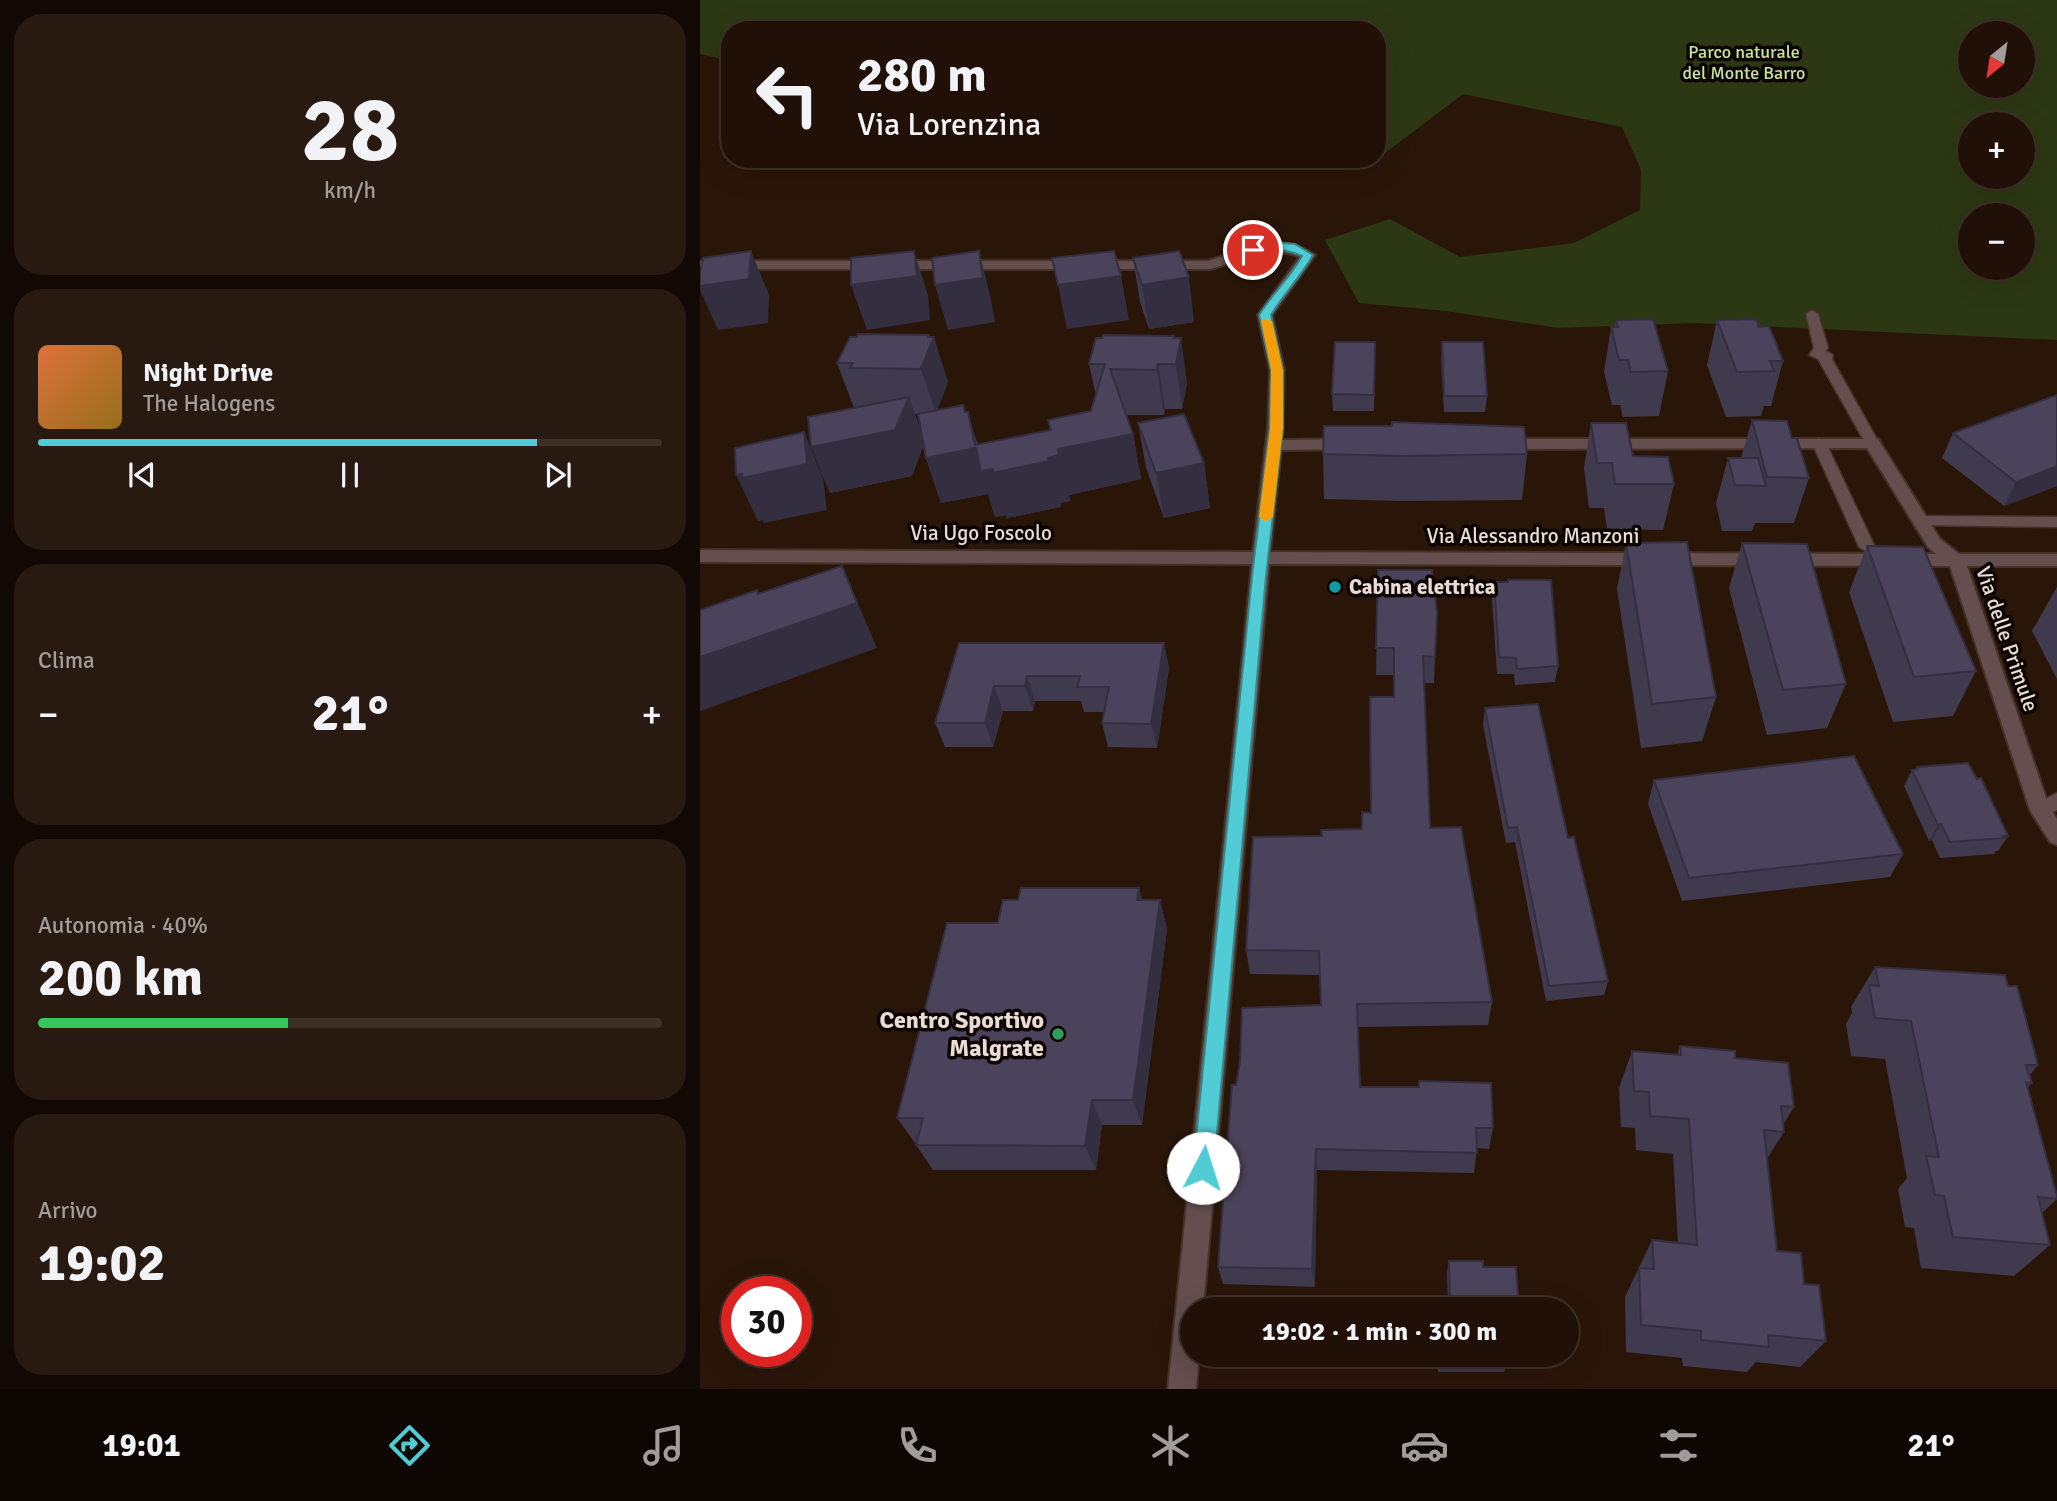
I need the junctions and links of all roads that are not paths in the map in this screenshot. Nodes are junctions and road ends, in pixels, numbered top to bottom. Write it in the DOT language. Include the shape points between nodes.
graph roads {
  1 [pos="700,265"];
  2 [pos="1812,314"];
  3 [pos="1819,443"];
  4 [pos="1872,443"];
  5 [pos="1359,444"];
  6 [pos="1485,444"];
  7 [pos="1275,445"];
  8 [pos="1921,521"];
  9 [pos="2057,522"];
  10 [pos="1867,548"];
  11 [pos="700,556"];
  12 [pos="1261,557"];
  13 [pos="2057,560"];
  14 [pos="1957,561"];
  15 [pos="2049,806"];
  16 [pos="2057,836"];
  17 [pos="1182,1389"];
  1 -- 7 [label="street" via="1210,265 1253,250 1291,247 1308,255 1265,315 1277,370"];
  2 -- 4 [label="lane" via="1821,348 1816,355 1826,355"];
  3 -- 4 [label="street"];
  3 -- 6 [label="street"];
  3 -- 10 [label="lane"];
  4 -- 8 [label="street"];
  5 -- 7 [label="street"];
  7 -- 12 [label="street"];
  8 -- 9 [label="lane"];
  8 -- 14 [label="street" via="1934,544"];
  11 -- 12 [label="street, Via Ugo Foscolo"];
  12 -- 14 [label="street, Via Alessandro Manzoni"];
  12 -- 17 [label="street"];
  13 -- 14 [label="street, Via Alessandro Manzoni"];
  14 -- 15 [label="street, Via delle Primule"];
  15 -- 16 [label="street, Via delle Primule"];
}
